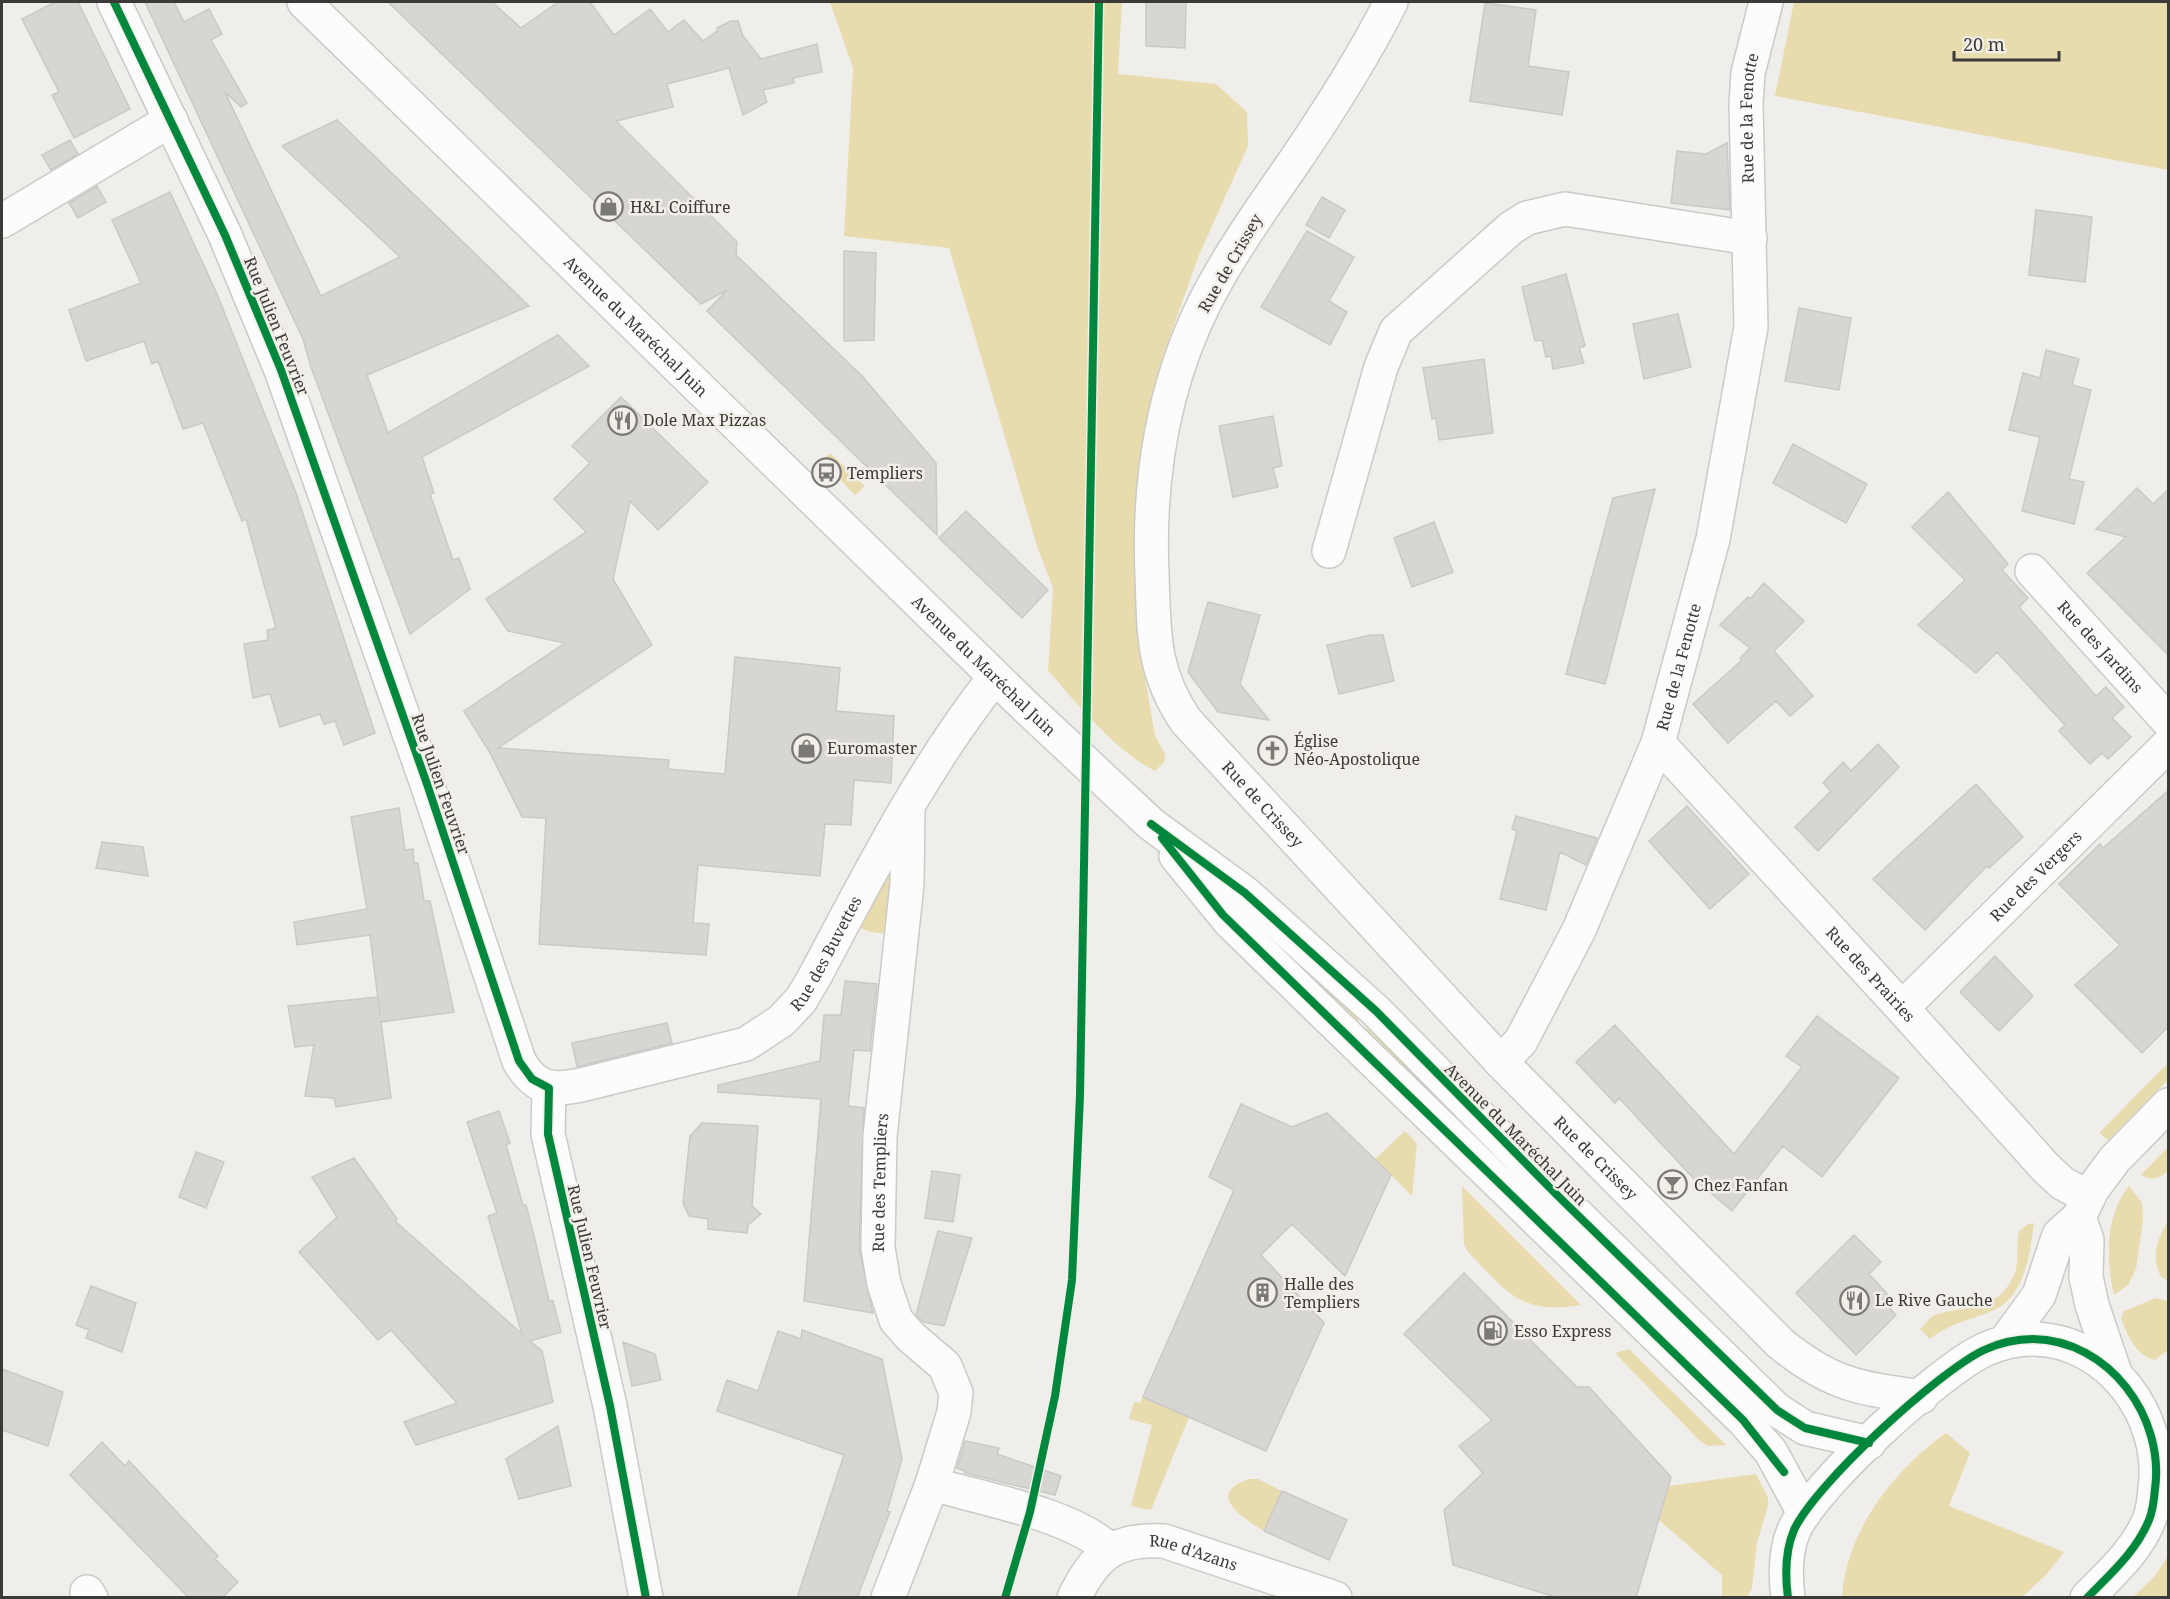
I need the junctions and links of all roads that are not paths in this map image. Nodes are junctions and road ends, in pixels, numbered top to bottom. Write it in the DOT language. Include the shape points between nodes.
graph roads {
  1 [pos="114,2"];
  2 [pos="304,2"];
  3 [pos="1391,2"];
  4 [pos="1766,2"];
  5 [pos="171,120"];
  6 [pos="2,221"];
  7 [pos="1750,238"];
  8 [pos="1329,551"];
  9 [pos="2032,571"];
  10 [pos="995,677"];
  11 [pos="2169,721"];
  12 [pos="1658,743"];
  13 [pos="2169,745"];
  14 [pos="908,803"];
  15 [pos="1150,824"];
  16 [pos="1902,1008"];
  17 [pos="1501,1062"];
  18 [pos="549,1088"];
  19 [pos="2169,1105"];
  20 [pos="2083,1207"];
  21 [pos="2004,1343"];
  22 [pos="2116,1376"];
  23 [pos="1921,1397"];
  24 [pos="1869,1443"];
  25 [pos="932,1484"];
  26 [pos="1804,1513"];
  27 [pos="1110,1550"];
  28 [pos="1787,1597"];
  29 [pos="646,1598"];
  30 [pos="888,1598"];
  31 [pos="1074,1598"];
  32 [pos="1335,1598"];
  33 [pos="2086,1598"];
  1 -- 5 [label="street, Rue Julien Feuvrier"];
  2 -- 10 [label="street, Avenue du Maréchal Juin"];
  3 -- 17 [label="street, Rue de Crissey" via="1366,52 1228,261 1188,341 1161,432 1154,484 1150,536 1157,655 1161,677 1186,721"];
  4 -- 7 [label="street, Rue de la Fenotte" via="1748,73"];
  5 -- 6 [label="street"];
  5 -- 18 [label="street, Rue Julien Feuvrier" via="225,235 281,370 428,784 519,1061 532,1079"];
  7 -- 8 [label="street" via="1565,209 1527,218 1511,228 1396,331 1381,367"];
  7 -- 12 [label="street, Rue de la Fenotte" via="1751,327 1715,528"];
  9 -- 11 [label="street, Rue des Jardins"];
  10 -- 14 [label="street, Rue des Buvettes" via="959,723"];
  10 -- 15 [label="street, Avenue du Maréchal Juin"];
  12 -- 16 [label="street, Rue des Prairies"];
  12 -- 17 [label="street, Rue de la Fenotte" via="1578,930 1521,1041"];
  13 -- 16 [label="street, Rue des Vergers"];
  14 -- 18 [label="street, Rue des Buvettes" via="815,976 801,1000 781,1021 746,1044 559,1090"];
  14 -- 25 [label="street, Rue des Templiers" via="906,884 880,1136 877,1230 884,1284 896,1320 945,1366 956,1393"];
  15 -- 24 [label="street, Avenue du Maréchal Juin" via="1245,892 1376,1011 1777,1410 1804,1428"];
  15 -- 26 [label="street, Avenue du Maréchal Juin" via="1231,923 1743,1420 1771,1452"];
  16 -- 20 [label="street, Rue des Prairies"];
  17 -- 23 [label="street, Rue de Crissey" via="1781,1344 1806,1364 1847,1385"];
  18 -- 29 [label="street, Rue Julien Feuvrier" via="548,1134 612,1417"];
  19 -- 20 [label="street" via="2115,1159"];
  20 -- 21 [label="street" via="2059,1235 2039,1295"];
  20 -- 22 [label="street" via="2086,1277"];
  21 -- 22 [label="street" via="2031,1339 2063,1342 2091,1356"];
  21 -- 23 [label="street" via="1973,1356"];
  22 -- 33 [label="street" via="2146,1416 2154,1440 2157,1475 2150,1520 2135,1547"];
  23 -- 24 [label="street"];
  24 -- 26 [label="street"];
  25 -- 27 [label="street" via="1065,1524 1089,1533"];
  25 -- 30 [label="street, Rue des Templiers"];
  26 -- 28 [label="street" via="1789,1546"];
  27 -- 31 [label="street, Rue d'Azans" via="1096,1561"];
  27 -- 32 [label="street, Rue d'Azans" via="1141,1540 1164,1541"];
}
